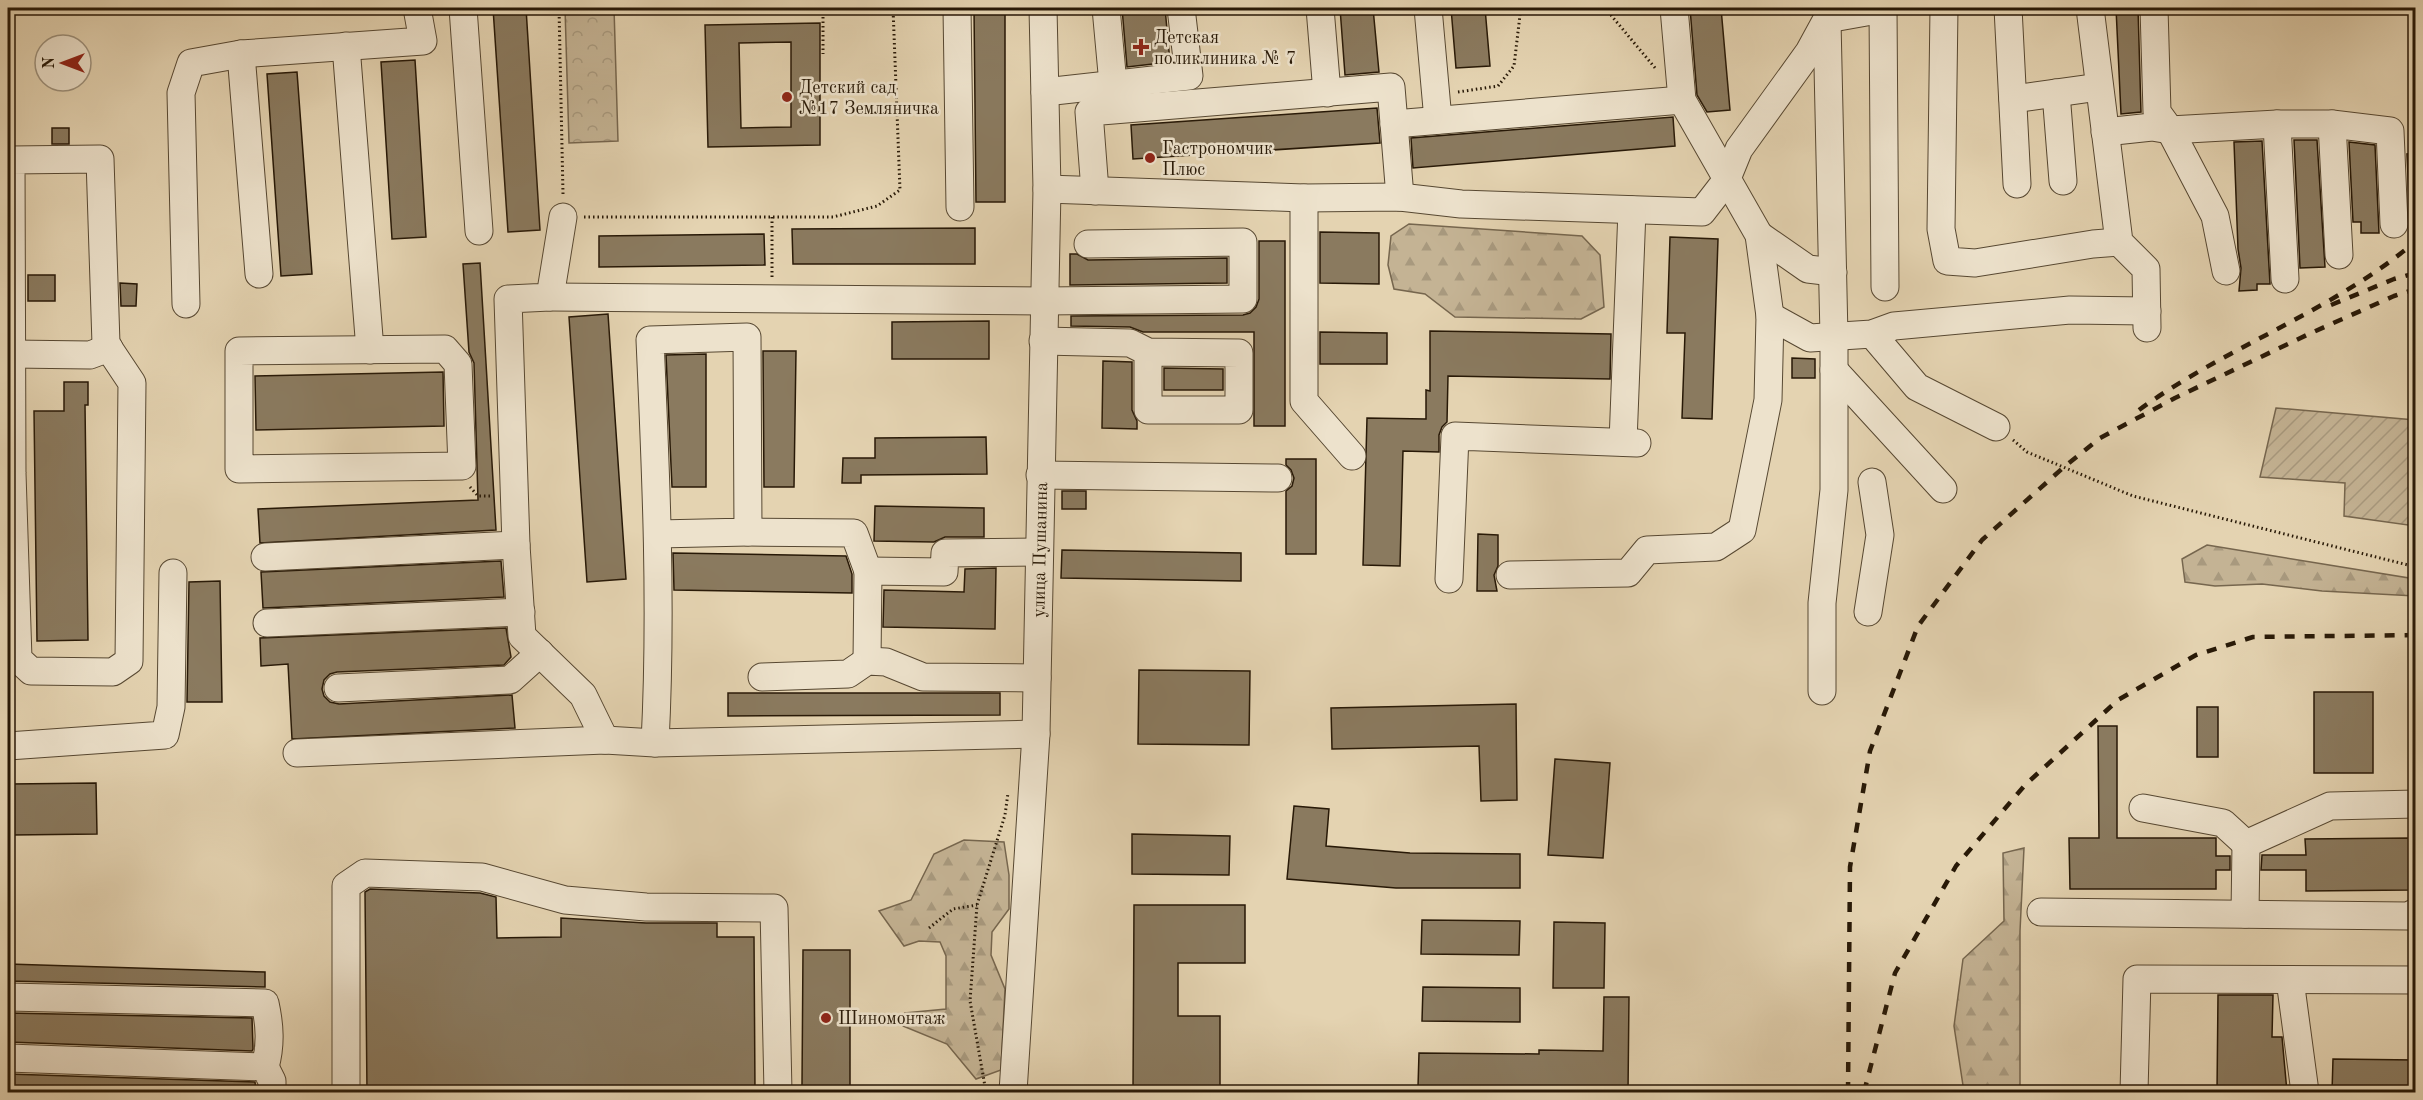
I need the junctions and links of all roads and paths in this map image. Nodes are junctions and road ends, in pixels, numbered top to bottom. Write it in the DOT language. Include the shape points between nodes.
graph roads {
  1 [pos="417,8"];
  2 [pos="463,8"];
  3 [pos="559,8"];
  4 [pos="823,8"];
  5 [pos="894,8"];
  6 [pos="957,8"];
  7 [pos="1043,8"];
  8 [pos="1106,8"];
  9 [pos="1181,8"];
  10 [pos="1320,8"];
  11 [pos="1428,8"];
  12 [pos="1518,8"];
  13 [pos="1605,8"];
  14 [pos="1674,8"];
  15 [pos="1883,8"];
  16 [pos="1944,8"];
  17 [pos="2008,8"];
  18 [pos="2090,8"];
  19 [pos="2154,8"];
  20 [pos="1827,13"];
  21 [pos="346,46"];
  22 [pos="241,54"];
  23 [pos="823,54"];
  24 [pos="1661,75"];
  25 [pos="1113,84"];
  26 [pos="2099,87"];
  27 [pos="1045,92"];
  28 [pos="1327,93"];
  29 [pos="2056,93"];
  30 [pos="2013,99"];
  31 [pos="1682,100"];
  32 [pos="1437,108"];
  33 [pos="1394,124"];
  34 [pos="2277,124"];
  35 [pos="2332,124"];
  36 [pos="2170,130"];
  37 [pos="2105,132"];
  38 [pos="1726,181"];
  39 [pos="2064,181"];
  40 [pos="2017,184"];
  41 [pos="1047,189"];
  42 [pos="1095,191"];
  43 [pos="1400,197"];
  44 [pos="1304,198"];
  45 [pos="960,207"];
  46 [pos="1632,210"];
  47 [pos="563,217"];
  48 [pos="2394,224"];
  49 [pos="479,231"];
  50 [pos="1759,235"];
  51 [pos="2119,242"];
  52 [pos="1088,244"];
  53 [pos="2339,255"];
  54 [pos="2226,271"];
  55 [pos="1833,272"];
  56 [pos="259,274"];
  57 [pos="2285,279"];
  58 [pos="1885,287"];
  59 [pos="550,297"];
  60 [pos="1044,300"];
  61 [pos="186,304"];
  62 [pos="1770,316"];
  63 [pos="1872,334"];
  64 [pos="1834,337"];
  65 [pos="1043,341"];
  66 [pos="109,348"];
  67 [pos="370,350"];
  68 [pos="1148,352"];
  69 [pos="12,354"];
  70 [pos="1834,370"];
  71 [pos="1996,427"];
  72 [pos="1834,451"];
  73 [pos="1352,456"];
  74 [pos="462,466"];
  75 [pos="10,474"];
  76 [pos="1040,475"];
  77 [pos="1278,478"];
  78 [pos="1943,489"];
  79 [pos="515,505"];
  80 [pos="748,531"];
  81 [pos="658,534"];
  82 [pos="516,545"];
  83 [pos="1039,552"];
  84 [pos="265,557"];
  85 [pos="2415,567"];
  86 [pos="868,571"];
  87 [pos="173,573"];
  88 [pos="1510,575"];
  89 [pos="1449,579"];
  90 [pos="521,612"];
  91 [pos="1868,612"];
  92 [pos="267,623"];
  93 [pos="540,653"];
  94 [pos="867,661"];
  95 [pos="762,677"];
  96 [pos="1037,678"];
  97 [pos="338,688"];
  98 [pos="1822,692"];
  99 [pos="1036,734"];
  100 [pos="604,740"];
  101 [pos="655,743"];
  102 [pos="8,746"];
  103 [pos="297,753"];
  104 [pos="2415,804"];
  105 [pos="2143,808"];
  106 [pos="2246,844"];
  107 [pos="977,905"];
  108 [pos="2041,912"];
  109 [pos="2415,912"];
  110 [pos="2245,914"];
  111 [pos="929,928"];
  112 [pos="2290,980"];
  113 [pos="2415,980"];
  114 [pos="8,997"];
  115 [pos="8,1058"];
  116 [pos="268,1080"];
  117 [pos="346,1092"];
  118 [pos="778,1092"];
  119 [pos="1013,1092"];
  120 [pos="2134,1092"];
  121 [pos="2305,1092"];
  1 -- 21 [label="street" via="423,41"];
  2 -- 49 [label="street"];
  3 -- 47 [label="path"];
  4 -- 23 [label="path"];
  5 -- 47 [label="path" via="900,190 877,206 833,217"];
  6 -- 45 [label="street"];
  7 -- 27 [label="street, улица Пушанина"];
  8 -- 25 [label="street"];
  9 -- 25 [label="street" via="1189,76"];
  10 -- 28 [label="street"];
  11 -- 32 [label="street"];
  12 -- 32 [label="path" via="1514,66 1498,86"];
  13 -- 24 [label="path"];
  14 -- 31 [label="street"];
  15 -- 20 [label="street"];
  15 -- 58 [label="street"];
  16 -- 51 [label="street" via="1941,229 1947,261 1975,263"];
  17 -- 30 [label="street"];
  18 -- 26 [label="street"];
  19 -- 36 [label="street" via="2157,112"];
  20 -- 38 [label="street" via="1809,52 1739,149"];
  20 -- 55 [label="street"];
  21 -- 22 [label="street"];
  21 -- 67 [label="street"];
  22 -- 56 [label="street"];
  22 -- 61 [label="street" via="191,63 181,93"];
  25 -- 27 [label="street"];
  26 -- 29 [label="street"];
  26 -- 37 [label="street"];
  27 -- 41 [label="street, улица Пушанина"];
  28 -- 33 [label="street" via="1390,87"];
  28 -- 42 [label="street" via="1089,112"];
  29 -- 30 [label="street"];
  29 -- 39 [label="street"];
  30 -- 40 [label="street"];
  31 -- 32 [label="street"];
  31 -- 38 [label="street"];
  32 -- 33 [label="street"];
  33 -- 43 [label="street"];
  34 -- 35 [label="street"];
  34 -- 36 [label="street"];
  34 -- 57 [label="street"];
  35 -- 48 [label="street" via="2390,131"];
  35 -- 53 [label="street"];
  36 -- 37 [label="street" via="2152,127"];
  36 -- 54 [label="street" via="2216,216"];
  37 -- 51 [label="street"];
  38 -- 46 [label="street" via="1702,212"];
  38 -- 50 [label="street"];
  41 -- 42 [label="street"];
  41 -- 60 [label="street, улица Пушанина"];
  42 -- 44 [label="street"];
  43 -- 44 [label="street"];
  43 -- 46 [label="street" via="1461,204"];
  44 -- 73 [label="street" via="1304,401"];
  46 -- 89 [label="street" via="1630,442 1455,436"];
  47 -- 59 [label="street"];
  50 -- 55 [label="street" via="1808,269"];
  50 -- 62 [label="street"];
  51 -- 63 [label="street" via="2146,269 2147,320 2070,310 1894,326"];
  52 -- 60 [label="street" via="1243,242 1243,299"];
  55 -- 64 [label="street"];
  59 -- 60 [label="street"];
  59 -- 79 [label="street" via="508,298"];
  60 -- 65 [label="street, улица Пушанина"];
  62 -- 64 [label="street" via="1810,338"];
  62 -- 88 [label="street" via="1768,400 1742,530 1716,547 1647,550 1628,573"];
  63 -- 64 [label="street"];
  63 -- 71 [label="street" via="1917,387"];
  64 -- 70 [label="street"];
  65 -- 68 [label="street" via="1130,343"];
  65 -- 76 [label="street, улица Пушанина"];
  66 -- 69 [label="street" via="90,355"];
  66 -- 69 [label="street" via="100,159 11,160"];
  66 -- 75 [label="street" via="132,383 129,661 113,672 31,671 18,659"];
  67 -- 74 [label="street" via="445,349 458,364"];
  67 -- 74 [label="street" via="239,351 239,469"];
  69 -- 75 [label="street"];
  70 -- 72 [label="street"];
  70 -- 78 [label="street"];
  71 -- 85 [label="path" via="2027,452 2133,495"];
  72 -- 91 [label="street" via="1879,489 1880,535"];
  72 -- 98 [label="street" via="1834,490 1822,603"];
  74 -- 79 [label="path" via="470,488 478,496 497,496"];
  76 -- 77 [label="street"];
  76 -- 83 [label="street, улица Пушанина"];
  79 -- 82 [label="street"];
  80 -- 81 [label="street"];
  80 -- 81 [label="street" via="747,337 651,340"];
  80 -- 86 [label="street" via="854,533"];
  81 -- 101 [label="street"];
  82 -- 84 [label="street"];
  82 -- 90 [label="street"];
  83 -- 86 [label="street" via="945,553 944,572"];
  83 -- 96 [label="street, улица Пушанина"];
  86 -- 94 [label="street"];
  87 -- 102 [label="street" via="171,707 165,735"];
  90 -- 92 [label="street"];
  90 -- 93 [label="street" via="522,636"];
  93 -- 97 [label="street" via="510,680"];
  93 -- 100 [label="street" via="583,695"];
  94 -- 95 [label="street" via="848,674"];
  94 -- 96 [label="street" via="886,662 923,677"];
  96 -- 99 [label="street, улица Пушанина"];
  99 -- 101 [label="street"];
  99 -- 119 [label="street, улица Пушанина"];
  100 -- 101 [label="street"];
  100 -- 103 [label="street"];
  104 -- 106 [label="street" via="2330,806"];
  105 -- 106 [label="street" via="2223,823"];
  106 -- 110 [label="street"];
  107 -- 111 [label="path" via="953,909"];
  108 -- 110 [label="street"];
  109 -- 110 [label="street" via="2408,916"];
  112 -- 113 [label="street"];
  112 -- 120 [label="street" via="2137,979"];
  112 -- 121 [label="street"];
  114 -- 116 [label="street" via="266,1003 270,1024"];
  115 -- 116 [label="street"];
  117 -- 118 [label="street" via="346,886 365,873 482,877 565,900 623,905 774,908"];
}
